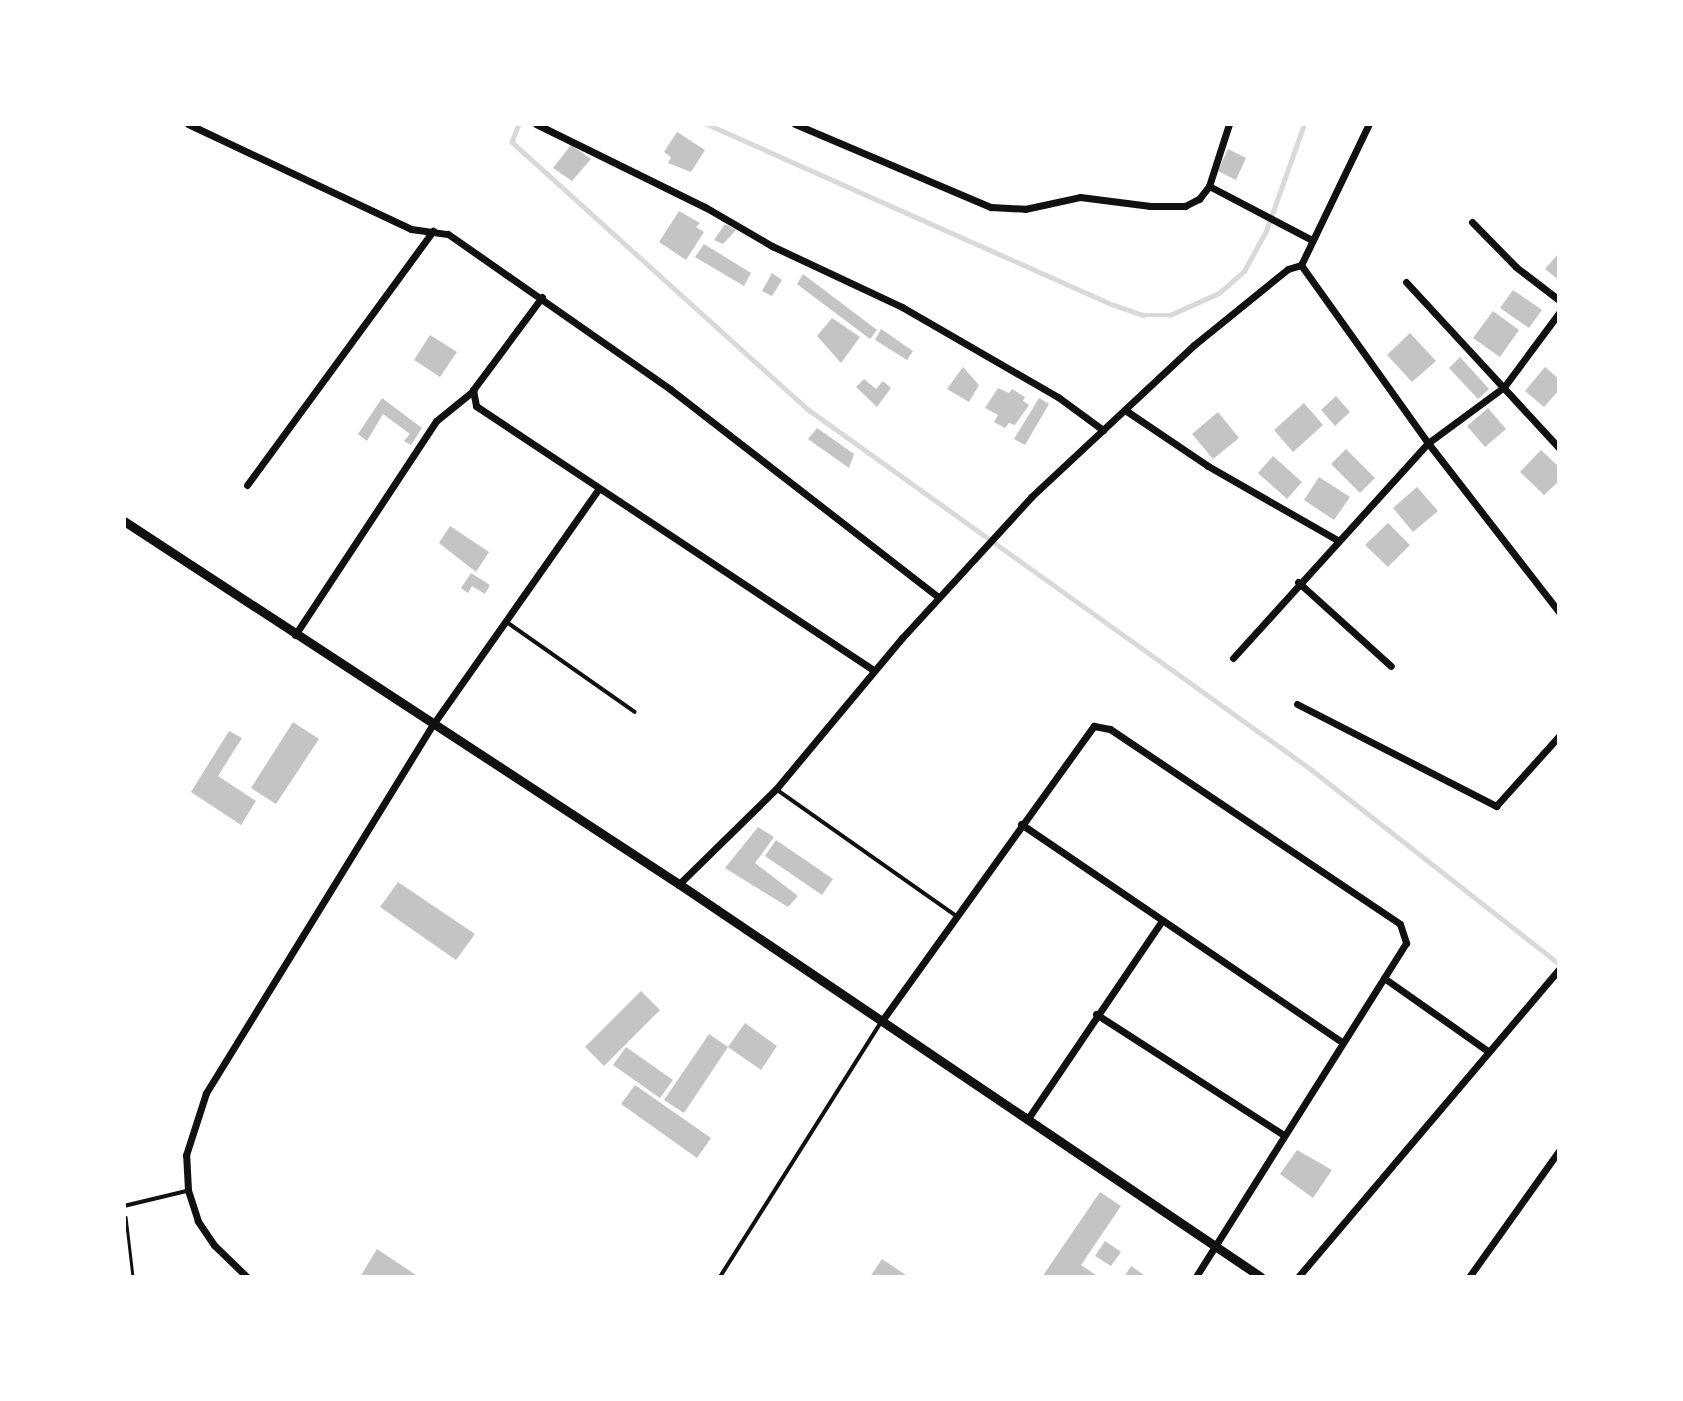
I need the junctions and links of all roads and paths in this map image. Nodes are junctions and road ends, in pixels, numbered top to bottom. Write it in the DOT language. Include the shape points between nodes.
graph roads {
  1 [pos="188,124"];
  2 [pos="536,124"];
  3 [pos="795,124"];
  4 [pos="1229,124"];
  5 [pos="1369,124"];
  6 [pos="1209,186"];
  7 [pos="1472,222"];
  8 [pos="433,230"];
  9 [pos="1312,240"];
  10 [pos="1301,265"];
  11 [pos="1405,282"];
  12 [pos="542,296"];
  13 [pos="1559,300"];
  14 [pos="1559,313"];
  15 [pos="1504,387"];
  16 [pos="473,390"];
  17 [pos="1125,410"];
  18 [pos="1103,430"];
  19 [pos="1428,443"];
  20 [pos="1559,448"];
  21 [pos="247,485"];
  22 [pos="599,488"];
  23 [pos="124,521"];
  24 [pos="1337,540"];
  25 [pos="1298,582"];
  26 [pos="938,597"];
  27 [pos="1559,612"];
  28 [pos="506,621"];
  29 [pos="295,635"];
  30 [pos="1233,658"];
  31 [pos="1391,666"];
  32 [pos="874,670"];
  33 [pos="1297,704"];
  34 [pos="635,712"];
  35 [pos="434,723"];
  36 [pos="1559,736"];
  37 [pos="776,789"];
  38 [pos="1021,824"];
  39 [pos="680,884"];
  40 [pos="957,916"];
  41 [pos="1161,922"];
  42 [pos="1559,969"];
  43 [pos="1384,978"];
  44 [pos="1096,1014"];
  45 [pos="881,1023"];
  46 [pos="1343,1043"];
  47 [pos="1488,1051"];
  48 [pos="1027,1119"];
  49 [pos="1282,1134"];
  50 [pos="1559,1150"];
  51 [pos="188,1190"];
  52 [pos="124,1206"];
  53 [pos="1216,1247"];
  54 [pos="133,1277"];
  55 [pos="247,1277"];
  56 [pos="720,1277"];
  57 [pos="1196,1277"];
  58 [pos="1261,1277"];
  59 [pos="1298,1277"];
  60 [pos="1469,1277"];
  1 -- 8 [label="street" via="411,229"];
  2 -- 18 [label="street" via="705,207 772,246 902,307 1058,397"];
  3 -- 6 [label="street" via="991,207 1025,209 1080,197 1118,198 1150,206 1185,205 1199,199"];
  4 -- 6 [label="street"];
  5 -- 9 [label="street"];
  6 -- 9 [label="street"];
  7 -- 13 [label="street" via="1516,267"];
  8 -- 12 [label="street" via="448,234"];
  8 -- 21 [label="street"];
  9 -- 10 [label="street"];
  10 -- 17 [label="street" via="1288,269 1203,338"];
  10 -- 19 [label="street"];
  11 -- 15 [label="street"];
  12 -- 16 [label="street"];
  12 -- 26 [label="street"];
  14 -- 15 [label="street"];
  15 -- 19 [label="street"];
  15 -- 20 [label="street"];
  16 -- 22 [label="street" via="476,406"];
  16 -- 29 [label="street" via="436,421"];
  17 -- 18 [label="street"];
  17 -- 24 [label="street" via="1208,466"];
  18 -- 26 [label="street"];
  19 -- 24 [label="street"];
  19 -- 27 [label="street"];
  22 -- 28 [label="street"];
  22 -- 32 [label="street"];
  23 -- 29 [label="street"];
  24 -- 25 [label="street"];
  25 -- 30 [label="street"];
  25 -- 31 [label="street"];
  26 -- 32 [label="street"];
  28 -- 34 [label="lane"];
  28 -- 35 [label="street"];
  29 -- 35 [label="street"];
  32 -- 37 [label="street"];
  33 -- 36 [label="street" via="1496,806"];
  35 -- 39 [label="street"];
  35 -- 51 [label="street" via="206,1093 186,1155"];
  37 -- 39 [label="street"];
  37 -- 40 [label="lane"];
  38 -- 40 [label="street"];
  38 -- 41 [label="street"];
  38 -- 43 [label="street" via="1088,730 1101,726 1400,924 1406,943"];
  39 -- 45 [label="street"];
  40 -- 45 [label="street"];
  41 -- 44 [label="street"];
  41 -- 46 [label="street"];
  42 -- 47 [label="street"];
  43 -- 46 [label="street"];
  43 -- 47 [label="street"];
  44 -- 48 [label="street"];
  44 -- 49 [label="street"];
  45 -- 48 [label="street"];
  45 -- 56 [label="lane"];
  46 -- 49 [label="street"];
  47 -- 59 [label="street"];
  48 -- 53 [label="street"];
  49 -- 53 [label="street"];
  50 -- 60 [label="street"];
  51 -- 52 [label="lane"];
  51 -- 55 [label="street" via="198,1222"];
  52 -- 54 [label="path"];
  53 -- 57 [label="street"];
  53 -- 58 [label="street"];
}
